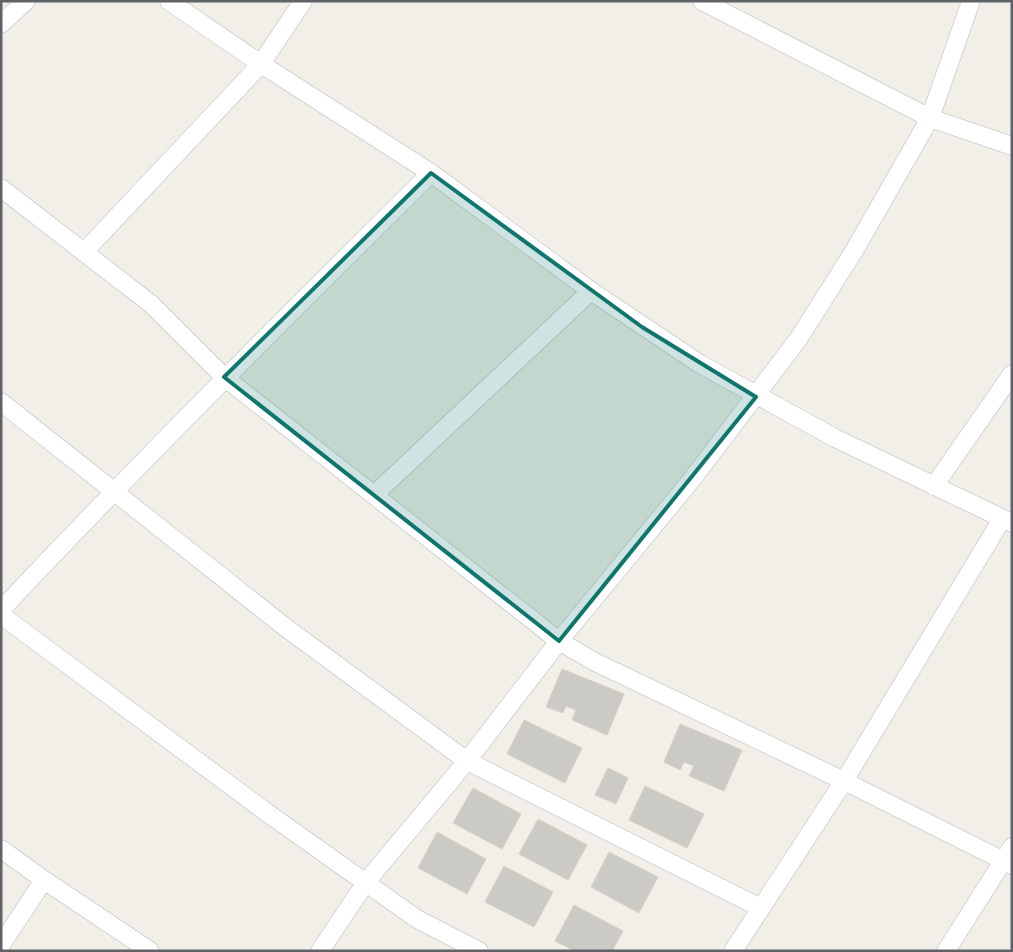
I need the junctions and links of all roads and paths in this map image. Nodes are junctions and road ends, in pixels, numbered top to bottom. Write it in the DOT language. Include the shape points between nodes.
graph roads {
  1 [pos="26,1"];
  2 [pos="169,1"];
  3 [pos="304,1"];
  4 [pos="702,1"];
  5 [pos="971,1"];
  6 [pos="1,24"];
  7 [pos="261,64"];
  8 [pos="930,118"];
  9 [pos="1012,146"];
  10 [pos="431,173"];
  11 [pos="1,188"];
  12 [pos="84,252"];
  13 [pos="591,291"];
  14 [pos="1012,374"];
  15 [pos="224,377"];
  16 [pos="756,397"];
  17 [pos="1,402"];
  18 [pos="934,486"];
  19 [pos="112,492"];
  20 [pos="375,494"];
  21 [pos="1007,521"];
  22 [pos="1,610"];
  23 [pos="1,615"];
  24 [pos="559,641"];
  25 [pos="467,761"];
  26 [pos="844,781"];
  27 [pos="1,849"];
  28 [pos="1009,857"];
  29 [pos="44,880"];
  30 [pos="366,882"];
  31 [pos="761,908"];
  32 [pos="1,945"];
  33 [pos="131,946"];
  34 [pos="150,951"];
  35 [pos="320,951"];
  36 [pos="480,951"];
  37 [pos="733,951"];
  38 [pos="946,951"];
  1 -- 6 [label="street"];
  2 -- 7 [label="street"];
  3 -- 7 [label="street"];
  4 -- 8 [label="street"];
  5 -- 8 [label="street"];
  7 -- 10 [label="street"];
  7 -- 12 [label="street"];
  8 -- 9 [label="street"];
  8 -- 16 [label="street" via="826,297"];
  10 -- 13 [label="street"];
  10 -- 15 [label="street"];
  11 -- 12 [label="street"];
  12 -- 15 [label="street" via="151,304"];
  13 -- 16 [label="street" via="692,359"];
  13 -- 20 [label="street"];
  14 -- 18 [label="street"];
  15 -- 19 [label="street"];
  15 -- 20 [label="street"];
  16 -- 18 [label="street"];
  16 -- 24 [label="street"];
  17 -- 19 [label="street"];
  18 -- 21 [label="street"];
  19 -- 22 [label="street"];
  19 -- 25 [label="street" via="285,627"];
  20 -- 24 [label="street"];
  21 -- 26 [label="street"];
  23 -- 30 [label="street" via="266,812"];
  24 -- 25 [label="street"];
  24 -- 26 [label="street" via="595,662"];
  25 -- 30 [label="street"];
  25 -- 31 [label="street"];
  26 -- 28 [label="street"];
  26 -- 31 [label="street"];
  27 -- 29 [label="street"];
  28 -- 38 [label="street"];
  29 -- 32 [label="street"];
  29 -- 33 [label="street"];
  30 -- 35 [label="street"];
  30 -- 36 [label="street" via="417,918"];
  31 -- 37 [label="street"];
  33 -- 34 [label="street"];
}
